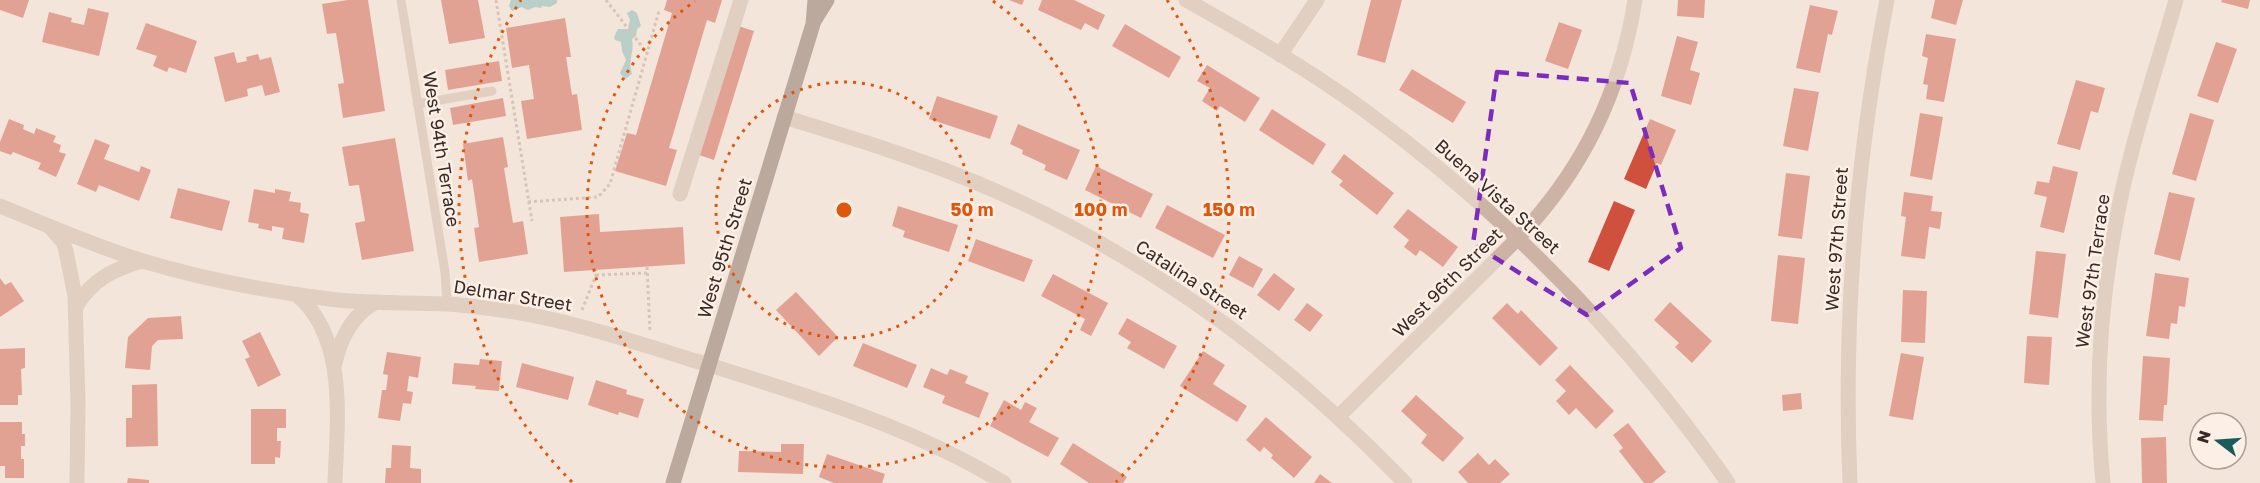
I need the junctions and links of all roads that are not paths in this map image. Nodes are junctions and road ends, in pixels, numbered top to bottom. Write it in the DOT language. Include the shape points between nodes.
graph roads {
  1 [pos="401,0"];
  2 [pos="741,0"];
  3 [pos="815,0"];
  4 [pos="827,0"];
  5 [pos="1186,0"];
  6 [pos="1317,0"];
  7 [pos="1635,0"];
  8 [pos="1887,0"];
  9 [pos="2176,0"];
  10 [pos="813,24"];
  11 [pos="1280,55"];
  12 [pos="492,91"];
  13 [pos="417,104"];
  14 [pos="784,117"];
  15 [pos="680,194"];
  16 [pos="0,206"];
  17 [pos="50,226"];
  18 [pos="1518,238"];
  19 [pos="142,261"];
  20 [pos="297,295"];
  21 [pos="376,302"];
  22 [pos="447,304"];
  23 [pos="76,307"];
  24 [pos="709,365"];
  25 [pos="335,366"];
  26 [pos="1338,417"];
  27 [pos="77,483"];
  28 [pos="334,483"];
  29 [pos="673,483"];
  30 [pos="1005,483"];
  31 [pos="1405,483"];
  32 [pos="1728,483"];
  33 [pos="1850,483"];
  34 [pos="2103,483"];
  1 -- 13 [label="lane, West 94th Terrace"];
  2 -- 15 [label="street"];
  3 -- 10 [label="main road, West 95th Street"];
  4 -- 10 [label="main road, West 95th Street"];
  5 -- 11 [label="street, Buena Vista Street"];
  6 -- 11 [label="street"];
  7 -- 18 [label="street, West 96th Street" via="1616,81 1594,134 1569,177"];
  8 -- 33 [label="street, West 97th Street" via="1865,135 1853,249 1848,346"];
  9 -- 34 [label="street, West 97th Terrace" via="2126,174 2114,233 2099,381"];
  10 -- 14 [label="main road, West 95th Street"];
  11 -- 18 [label="street, Buena Vista Street" via="1413,148"];
  12 -- 13 [label="lane"];
  13 -- 22 [label="lane, West 94th Terrace"];
  14 -- 24 [label="main road, West 95th Street"];
  14 -- 26 [label="street, Catalina Street" via="889,149 965,178 1038,210 1112,250 1241,334"];
  16 -- 17 [label="street, Delmar Street"];
  17 -- 19 [label="street, Delmar Street"];
  17 -- 23 [label="street" via="66,251"];
  18 -- 26 [label="street, West 96th Street"];
  18 -- 32 [label="street, Buena Vista Street" via="1628,353"];
  19 -- 20 [label="street, Delmar Street"];
  19 -- 23 [label="street" via="99,280"];
  20 -- 21 [label="street, Delmar Street"];
  20 -- 25 [label="street" via="309,304 319,320"];
  21 -- 22 [label="street, Delmar Street"];
  21 -- 25 [label="street" via="360,312 351,325 341,342"];
  22 -- 24 [label="street, Delmar Street" via="552,319"];
  23 -- 27 [label="street"];
  24 -- 29 [label="main road, West 95th Street"];
  24 -- 30 [label="street, Delmar Street" via="856,412"];
  25 -- 28 [label="street"];
  26 -- 31 [label="street, Catalina Street"];
}
